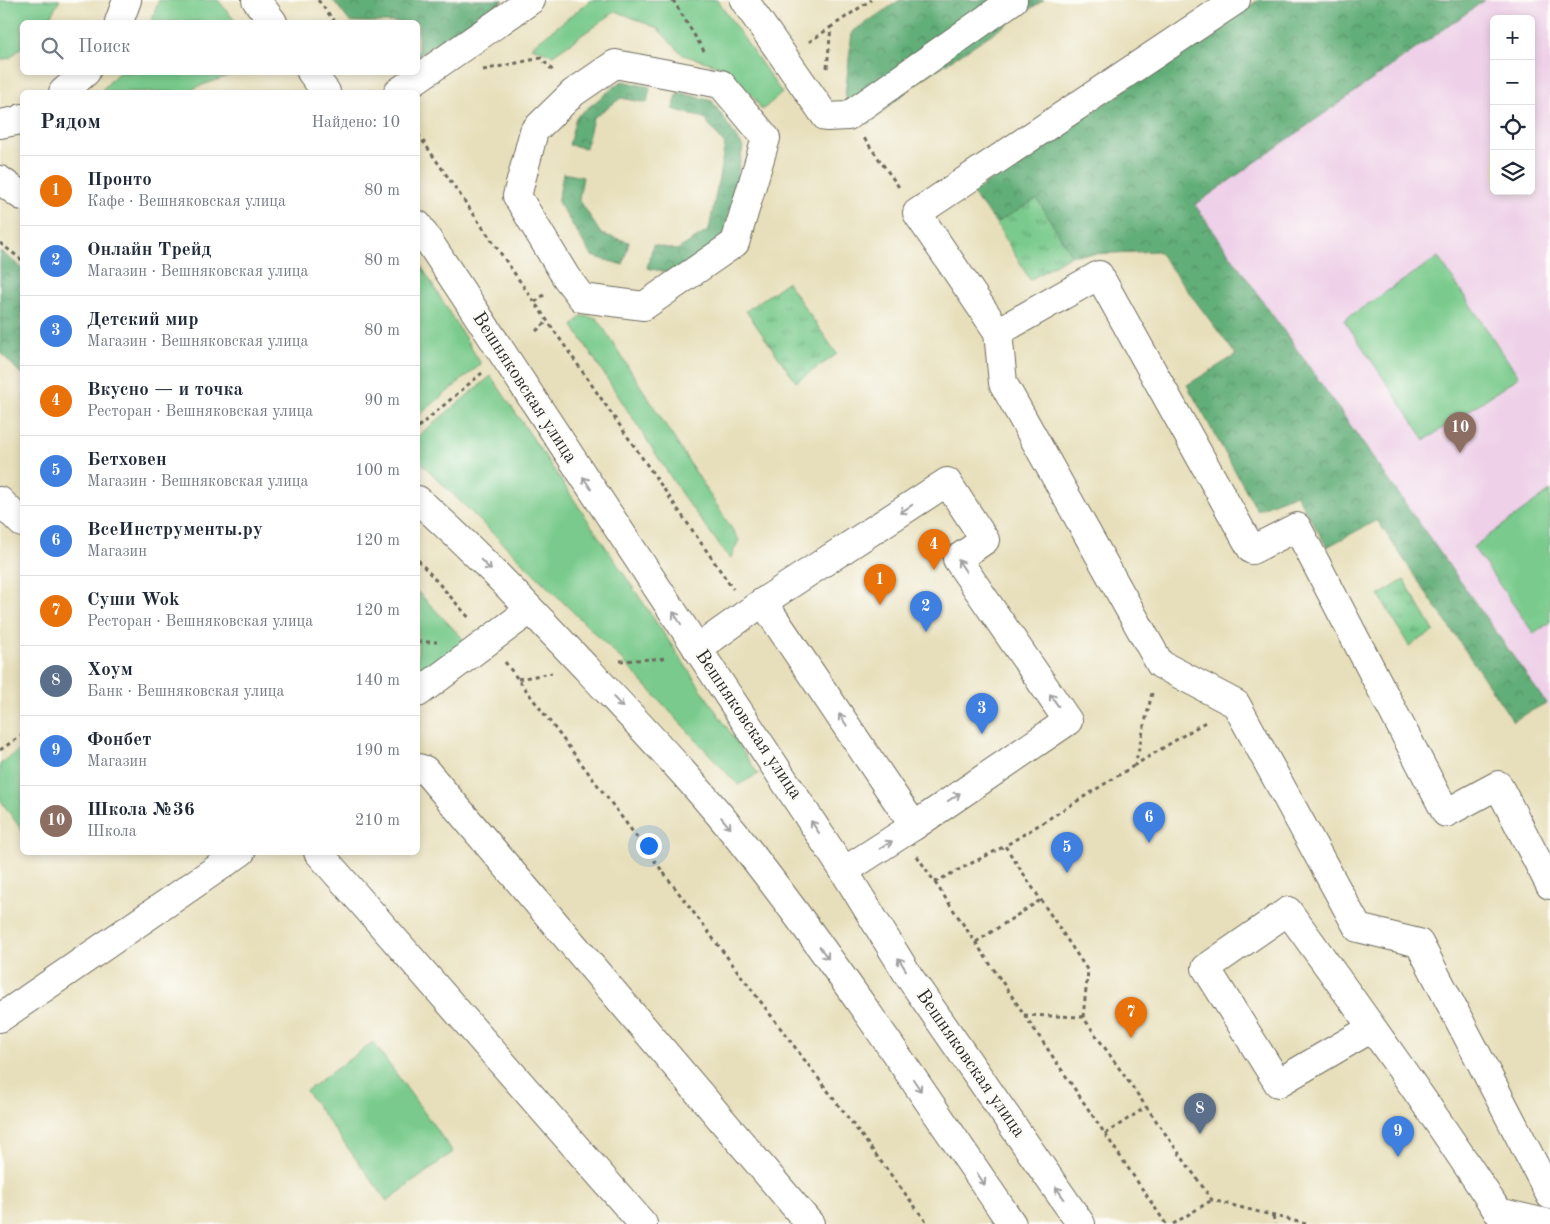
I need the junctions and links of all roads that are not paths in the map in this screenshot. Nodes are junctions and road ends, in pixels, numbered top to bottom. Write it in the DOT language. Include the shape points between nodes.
graph roads {
  1 [pos="127,0"];
  2 [pos="256,0"];
  3 [pos="531,0"];
  4 [pos="744,0"];
  5 [pos="1013,0"];
  6 [pos="1236,0"];
  7 [pos="120,20"];
  8 [pos="271,20"];
  9 [pos="83,75"];
  10 [pos="313,75"];
  11 [pos="65,90"];
  12 [pos="324,90"];
  13 [pos="401,90"];
  14 [pos="573,93"];
  15 [pos="20,119"];
  16 [pos="0,124"];
  17 [pos="0,180"];
  18 [pos="20,195"];
  19 [pos="420,228"];
  20 [pos="998,332"];
  21 [pos="0,501"];
  22 [pos="420,502"];
  23 [pos="20,521"];
  24 [pos="763,602"];
  25 [pos="530,610"];
  26 [pos="697,648"];
  27 [pos="420,692"];
  28 [pos="420,769"];
  29 [pos="914,826"];
  30 [pos="237,855"];
  31 [pos="321,855"];
  32 [pos="844,871"];
  33 [pos="1550,885"];
  34 [pos="0,1018"];
  35 [pos="1372,1028"];
  36 [pos="1550,1195"];
  37 [pos="643,1224"];
  38 [pos="810,1224"];
  39 [pos="1012,1224"];
  40 [pos="1081,1224"];
  41 [pos="1550,1224"];
  1 -- 7 [label="street"];
  2 -- 8 [label="street"];
  3 -- 13 [label="street"];
  4 -- 5 [label="street" via="826,116 848,116"];
  6 -- 20 [label="street" via="917,213"];
  9 -- 11 [label="street"];
  10 -- 12 [label="street"];
  14 -- 14 [label="street" via="534,131 517,196 582,298 644,306 735,244 766,138 720,84 615,64"];
  15 -- 16 [label="street"];
  17 -- 18 [label="street"];
  26 -- 19 [label="street, Вешняковская улица, one-way"];
  20 -- 33 [label="street" via="1099,275 1252,550 1297,527 1446,813 1498,786"];
  20 -- 36 [label="street" via="1002,383 1160,664 1236,704 1358,928 1419,943"];
  21 -- 23 [label="street"];
  22 -- 25 [label="street, one-way"];
  24 -- 26 [label="street"];
  29 -- 24 [label="street, one-way"];
  29 -- 24 [label="street, one-way" via="1068,721 957,559 984,540 947,482"];
  25 -- 27 [label="street"];
  25 -- 39 [label="street, one-way" via="674,761 750,853 866,1011"];
  32 -- 26 [label="street, Вешняковская улица, one-way"];
  28 -- 38 [label="street" via="425,770"];
  32 -- 29 [label="street, one-way"];
  30 -- 34 [label="street"];
  31 -- 37 [label="street"];
  40 -- 32 [label="street, Вешняковская улица, one-way" via="910,978"];
  35 -- 35 [label="street" via="1288,911 1206,968 1278,1083"];
  35 -- 41 [label="street" via="1498,1212"];
}
